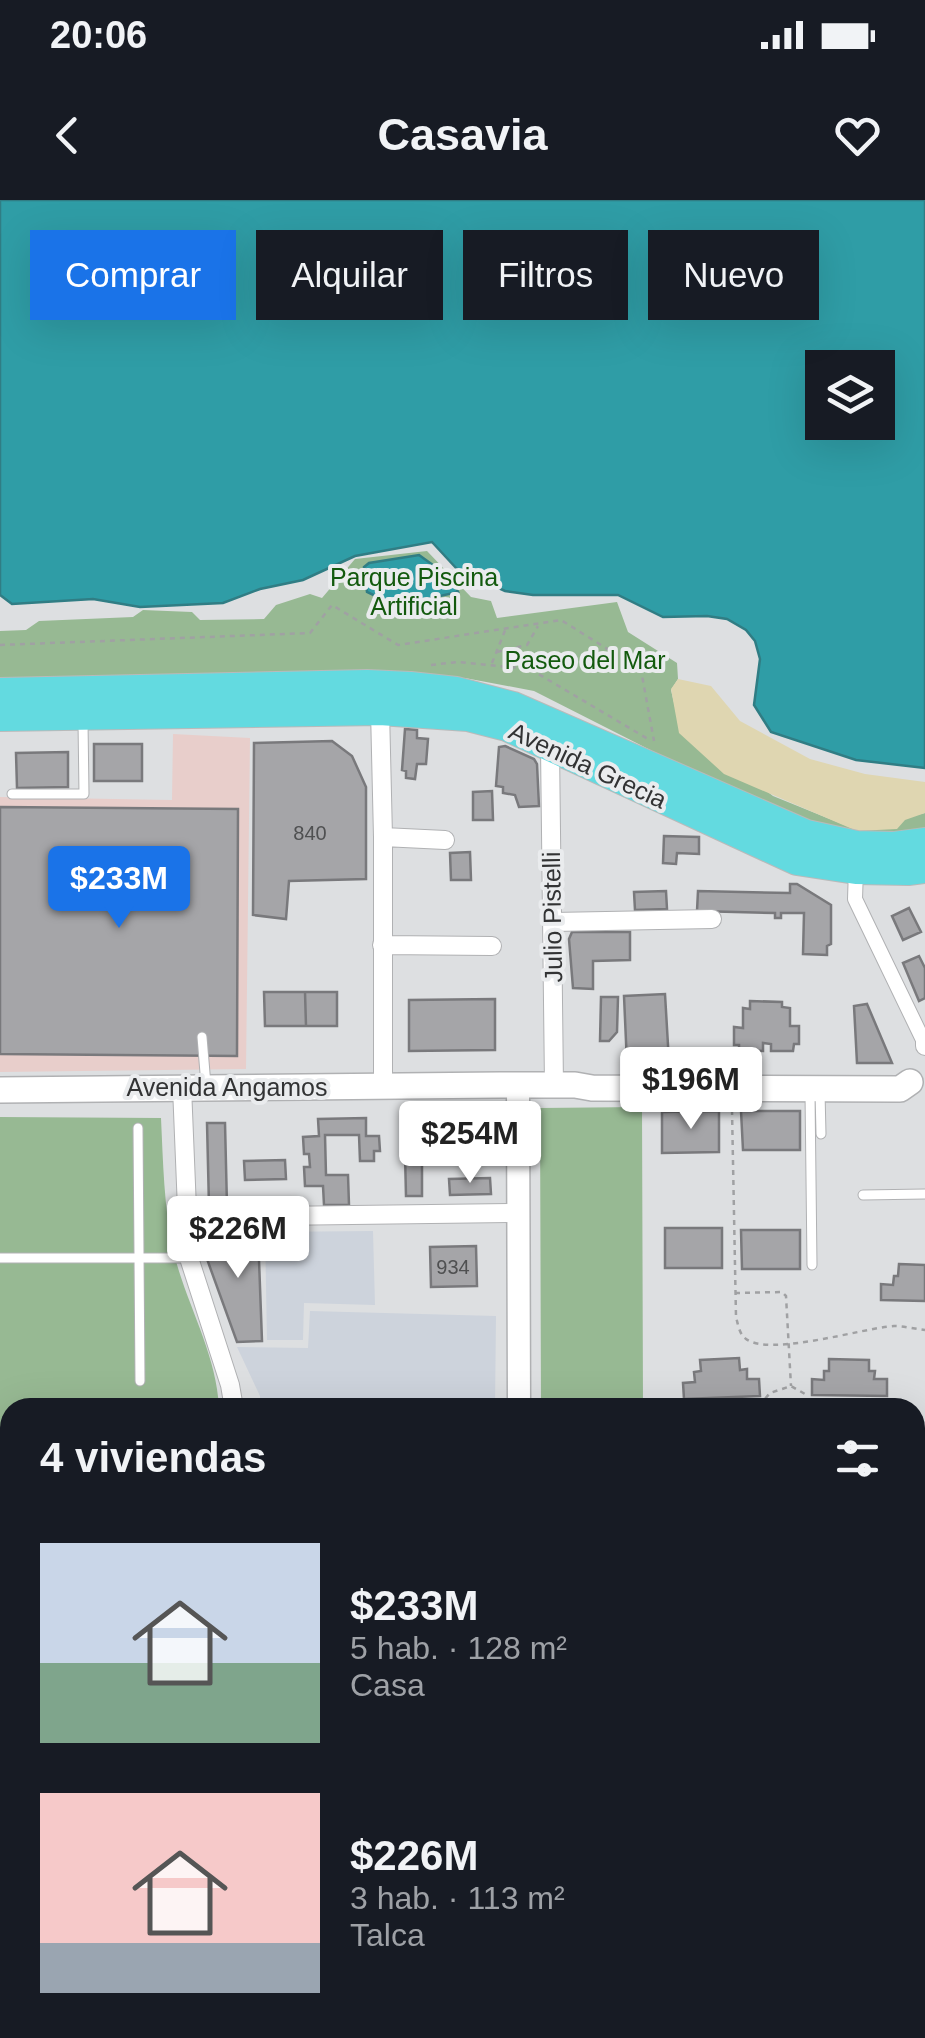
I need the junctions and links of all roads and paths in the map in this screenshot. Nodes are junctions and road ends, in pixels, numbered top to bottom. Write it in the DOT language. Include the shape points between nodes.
graph roads {
  1 [pos="540,623"];
  2 [pos="506,628"];
  3 [pos="0,644"];
  4 [pos="496,652"];
  5 [pos="492,664"];
  6 [pos="410,687"];
  7 [pos="0,693"];
  8 [pos="380,710"];
  9 [pos="83,715"];
  10 [pos="0,716"];
  11 [pos="655,743"];
  12 [pos="550,748"];
  13 [pos="12,794"];
  14 [pos="383,838"];
  15 [pos="445,840"];
  16 [pos="925,844"];
  17 [pos="925,868"];
  18 [pos="856,869"];
  19 [pos="712,919"];
  20 [pos="553,922"];
  21 [pos="382,944"];
  22 [pos="492,946"];
  23 [pos="202,1037"];
  24 [pos="925,1042"];
  25 [pos="918,1082"];
  26 [pos="564,1085"];
  27 [pos="518,1086"];
  28 [pos="194,1087"];
  29 [pos="383,1087"];
  30 [pos="732,1088"];
  31 [pos="815,1088"];
  32 [pos="0,1090"];
  33 [pos="138,1128"];
  34 [pos="821,1134"];
  35 [pos="863,1194"];
  36 [pos="925,1194"];
  37 [pos="518,1214"];
  38 [pos="186,1218"];
  39 [pos="0,1258"];
  40 [pos="139,1258"];
  41 [pos="189,1258"];
  42 [pos="812,1265"];
  43 [pos="736,1293"];
  44 [pos="925,1330"];
  45 [pos="788,1343"];
  46 [pos="140,1380"];
  47 [pos="791,1386"];
  48 [pos="232,1398"];
  49 [pos="518,1398"];
  50 [pos="766,1398"];
  51 [pos="806,1398"];
  1 -- 2 [label="path"];
  1 -- 4 [label="path" via="526,646"];
  1 -- 11 [label="path" via="561,620 641,670"];
  2 -- 3 [label="path" via="398,644 332,605 310,633"];
  2 -- 4 [label="path"];
  4 -- 5 [label="path"];
  6 -- 7 [label="highway, Avenida Grecia"];
  6 -- 8 [label="street" via="391,694"];
  6 -- 16 [label="highway, Avenida Grecia" via="514,707 806,835 856,846"];
  8 -- 9 [label="highway, Avenida Grecia"];
  8 -- 12 [label="highway, Avenida Grecia" via="468,716"];
  8 -- 14 [label="street"];
  9 -- 10 [label="highway, Avenida Grecia"];
  9 -- 13 [label="lane" via="84,794"];
  12 -- 18 [label="highway, Avenida Grecia" via="797,860"];
  12 -- 20 [label="street, Julio Pistelli"];
  14 -- 15 [label="street"];
  14 -- 21 [label="street"];
  17 -- 18 [label="highway, Avenida Grecia"];
  18 -- 24 [label="street" via="855,899"];
  19 -- 20 [label="street"];
  20 -- 26 [label="street, Julio Pistelli"];
  21 -- 22 [label="street"];
  21 -- 29 [label="street"];
  23 -- 28 [label="lane"];
  25 -- 26 [label="main road, Avenida Angamos" via="900,1076 590,1078"];
  25 -- 31 [label="main road, Avenida Angamos" via="900,1089"];
  26 -- 27 [label="main road, Avenida Angamos"];
  26 -- 30 [label="main road, Avenida Angamos"];
  27 -- 29 [label="main road, Avenida Angamos"];
  27 -- 37 [label="street"];
  28 -- 29 [label="main road, Avenida Angamos"];
  28 -- 32 [label="main road, Avenida Angamos"];
  28 -- 38 [label="street"];
  30 -- 31 [label="main road, Avenida Angamos"];
  30 -- 43 [label="path"];
  31 -- 34 [label="lane"];
  31 -- 42 [label="lane"];
  33 -- 40 [label="lane"];
  35 -- 36 [label="lane"];
  37 -- 38 [label="street"];
  37 -- 49 [label="street"];
  38 -- 41 [label="street"];
  39 -- 40 [label="lane"];
  40 -- 41 [label="lane"];
  40 -- 46 [label="lane"];
  41 -- 48 [label="street"];
  43 -- 45 [label="path" via="736,1318 747,1340"];
  43 -- 45 [label="path" via="782,1292"];
  44 -- 45 [label="path" via="895,1326"];
  45 -- 47 [label="path"];
  47 -- 50 [label="path"];
  47 -- 51 [label="path"];
}
